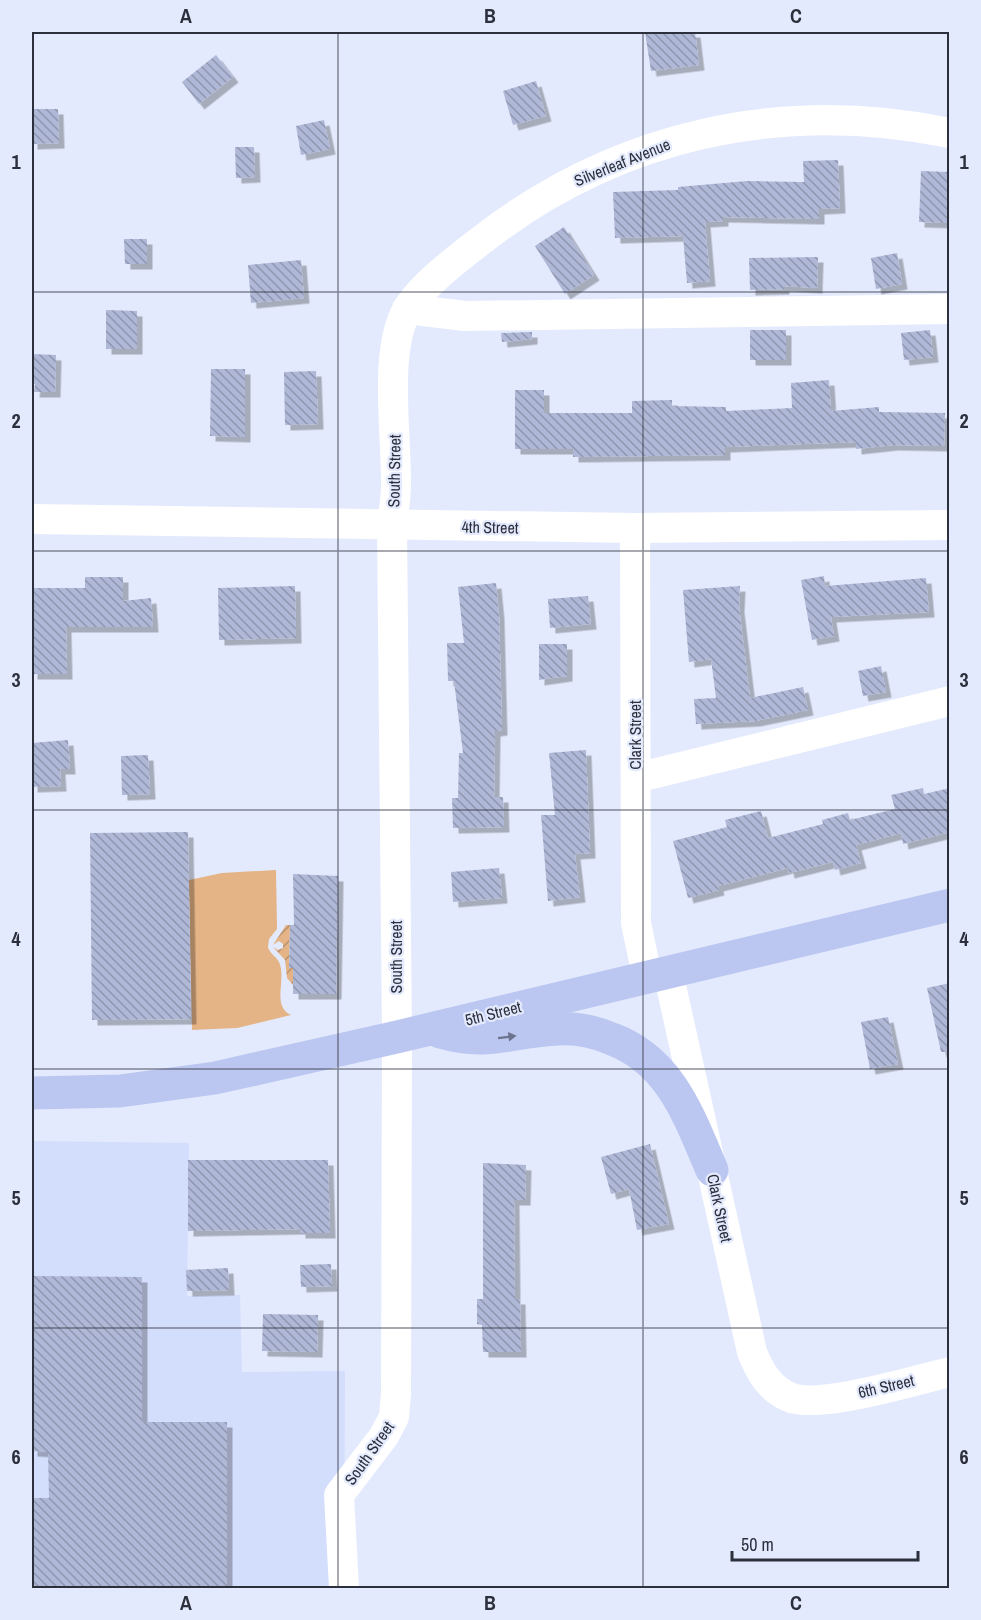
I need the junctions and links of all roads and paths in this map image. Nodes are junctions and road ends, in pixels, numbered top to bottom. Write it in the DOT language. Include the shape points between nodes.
graph roads {
  1 [pos="950,133"];
  2 [pos="407,309"];
  3 [pos="950,309"];
  4 [pos="32,519"];
  5 [pos="950,525"];
  6 [pos="392,526"];
  7 [pos="634,528"];
  8 [pos="950,701"];
  9 [pos="636,778"];
  10 [pos="950,905"];
  11 [pos="658,974"];
  12 [pos="430,1029"];
  13 [pos="397,1037"];
  14 [pos="32,1093"];
  15 [pos="712,1170"];
  16 [pos="950,1372"];
  17 [pos="823,1401"];
  18 [pos="344,1588"];
  1 -- 2 [label="street, Silverleaf Avenue" via="916,126 844,121 771,121 706,132 652,147 561,187 505,222 446,268"];
  2 -- 3 [label="street" via="465,316"];
  2 -- 6 [label="street, South Street" via="398,332 394,362 396,487"];
  4 -- 6 [label="street, 4th Street"];
  5 -- 7 [label="street, 4th Street"];
  6 -- 7 [label="street, 4th Street"];
  6 -- 13 [label="street, South Street"];
  7 -- 9 [label="street, Clark Street"];
  8 -- 9 [label="street"];
  9 -- 11 [label="street, Clark Street" via="636,923"];
  10 -- 11 [label="main road, 5th Street"];
  11 -- 12 [label="main road, 5th Street"];
  11 -- 15 [label="street, Clark Street"];
  12 -- 13 [label="main road, 5th Street"];
  12 -- 15 [label="main road, one-way" via="488,1040 559,1029 595,1032 620,1042 643,1054 663,1074 681,1100"];
  13 -- 14 [label="main road, 5th Street" via="162,1087"];
  13 -- 18 [label="street, South Street" via="394,1417 339,1495"];
  15 -- 17 [label="street, Clark Street" via="752,1352 760,1372 772,1386 791,1398"];
  16 -- 17 [label="street, 6th Street"];
}
